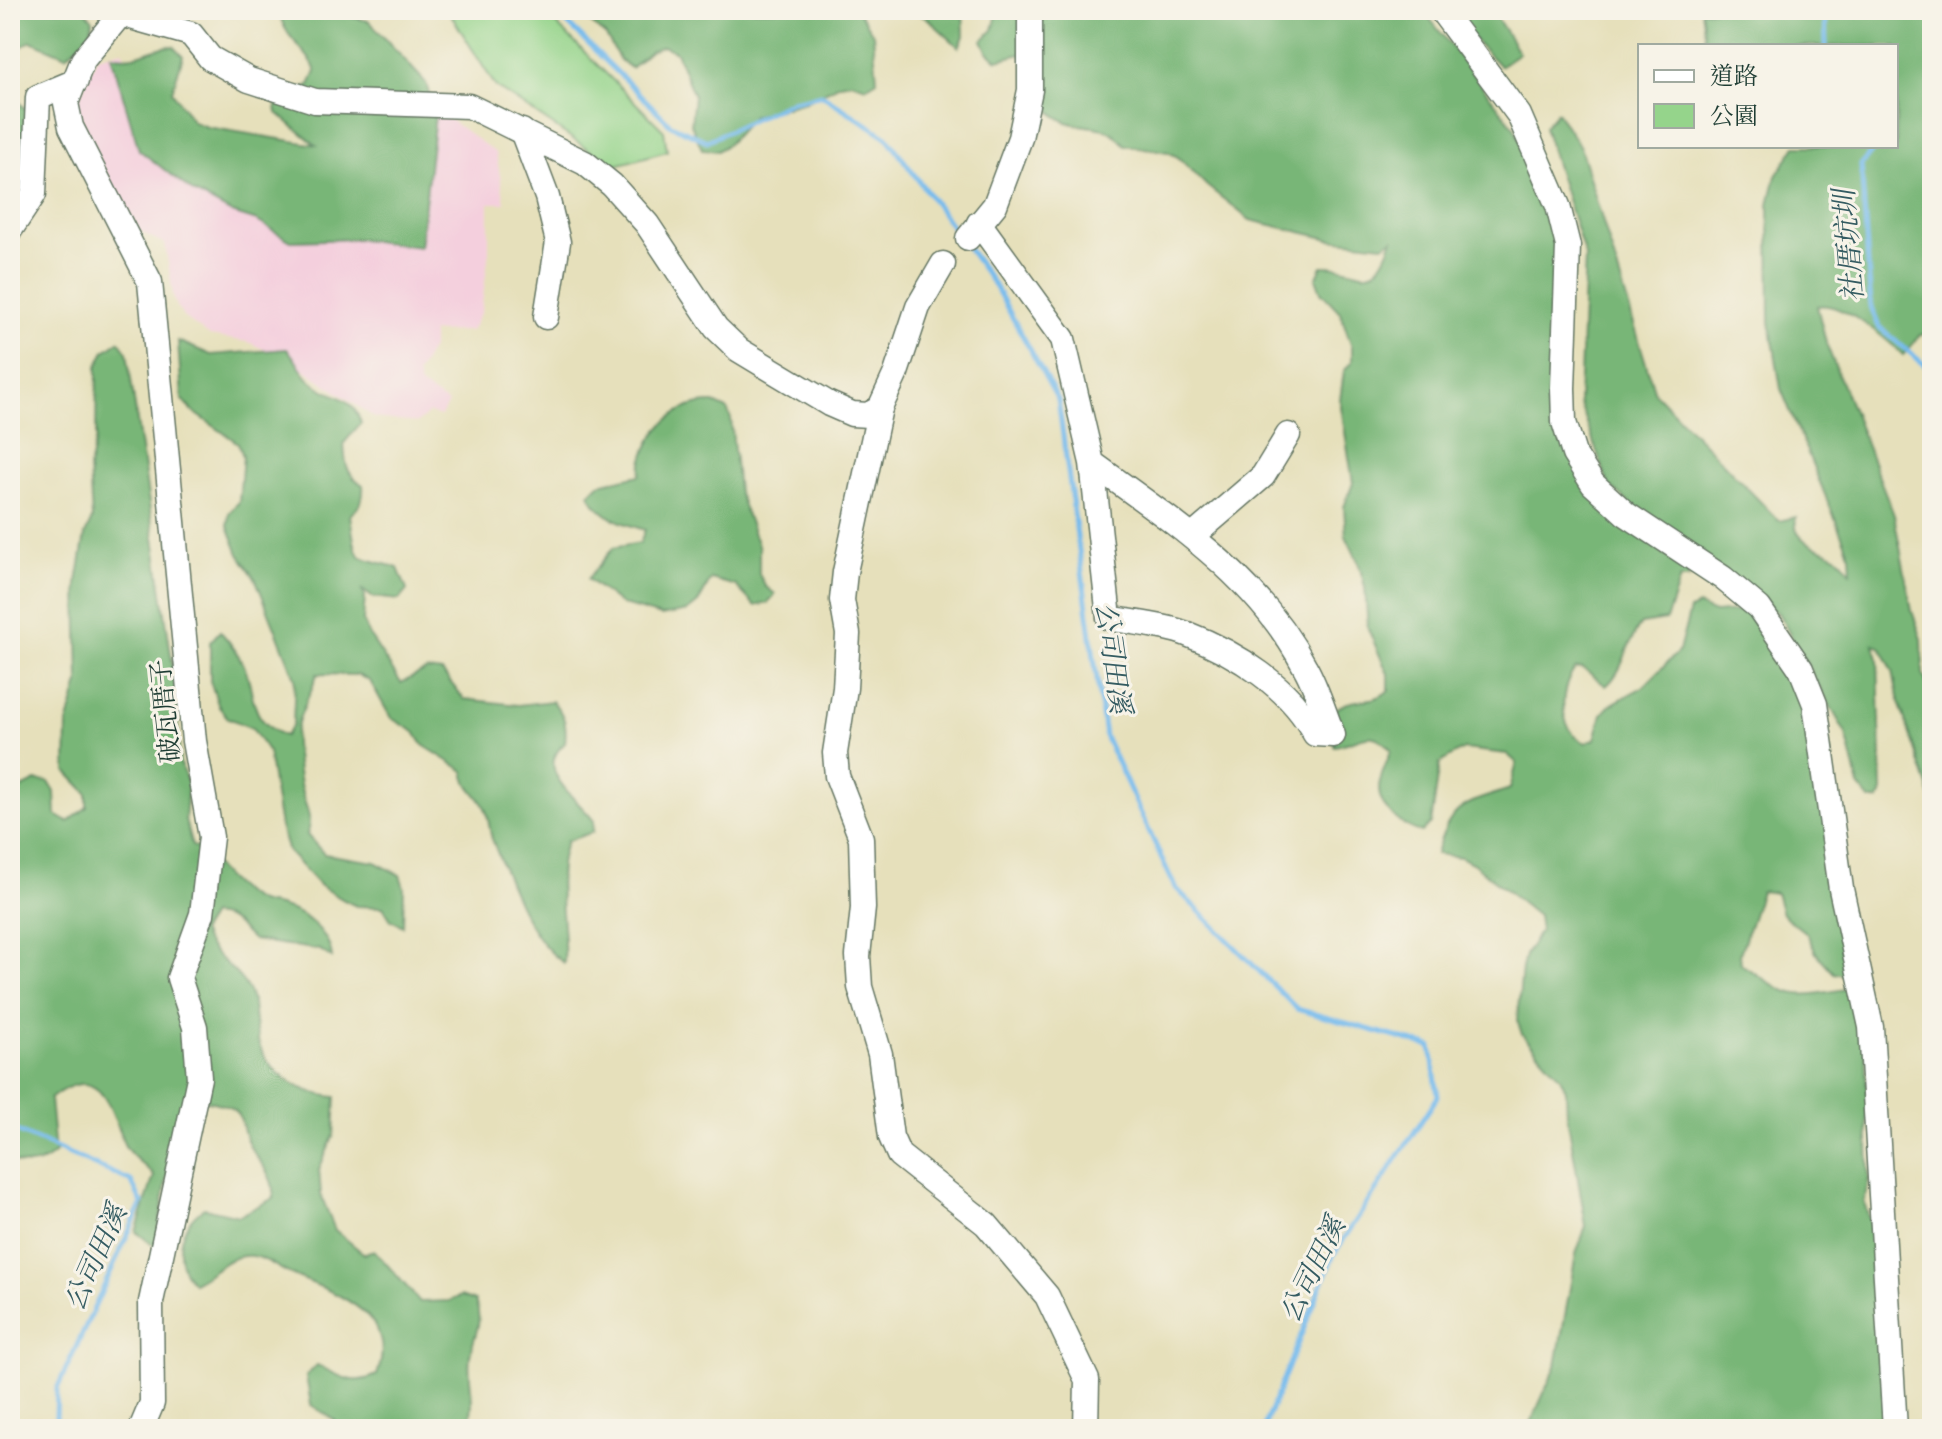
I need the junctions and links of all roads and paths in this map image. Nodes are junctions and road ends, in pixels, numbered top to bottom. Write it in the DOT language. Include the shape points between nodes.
graph roads {
  1 [pos="1030,10"];
  2 [pos="1441,10"];
  3 [pos="112,15"];
  4 [pos="76,81"];
  5 [pos="522,131"];
  6 [pos="10,230"];
  7 [pos="943,264"];
  8 [pos="546,317"];
  9 [pos="880,408"];
  10 [pos="1288,435"];
  11 [pos="1092,463"];
  12 [pos="1193,536"];
  13 [pos="141,1429"];
  14 [pos="1086,1429"];
  15 [pos="1895,1429"];
  1 -- 11 [label="street" via="1030,90 1020,138 995,205 973,230 1063,339"];
  2 -- 15 [label="street" via="1519,115 1558,206 1568,246 1564,422 1574,454 1593,484 1626,514 1759,608 1801,669 1815,704 1841,889 1871,1027"];
  3 -- 4 [label="street, 破瓦厝子"];
  3 -- 5 [label="street" via="191,34 210,58 249,80 315,101 469,106"];
  4 -- 6 [label="street" via="38,97 34,194"];
  4 -- 13 [label="street, 破瓦厝子" via="66,103 71,127 150,282 194,741 211,837 202,914 179,978 195,1027 199,1078 151,1302 152,1403"];
  5 -- 8 [label="street" via="558,242"];
  5 -- 9 [label="street" via="585,163 612,185 647,224 716,328 739,350 840,409 868,415"];
  7 -- 9 [label="street" via="918,307"];
  9 -- 14 [label="street" via="845,572 842,600 848,634 835,753 837,776 861,838 860,987 880,1054 891,1137 899,1155 986,1224 1047,1296 1087,1380"];
  10 -- 12 [label="street" via="1263,476"];
  11 -- 12 [label="street"];
  11 -- 12 [label="street" via="1109,618 1186,634 1264,675 1303,712 1315,734 1333,735 1305,667 1263,603"];
}
